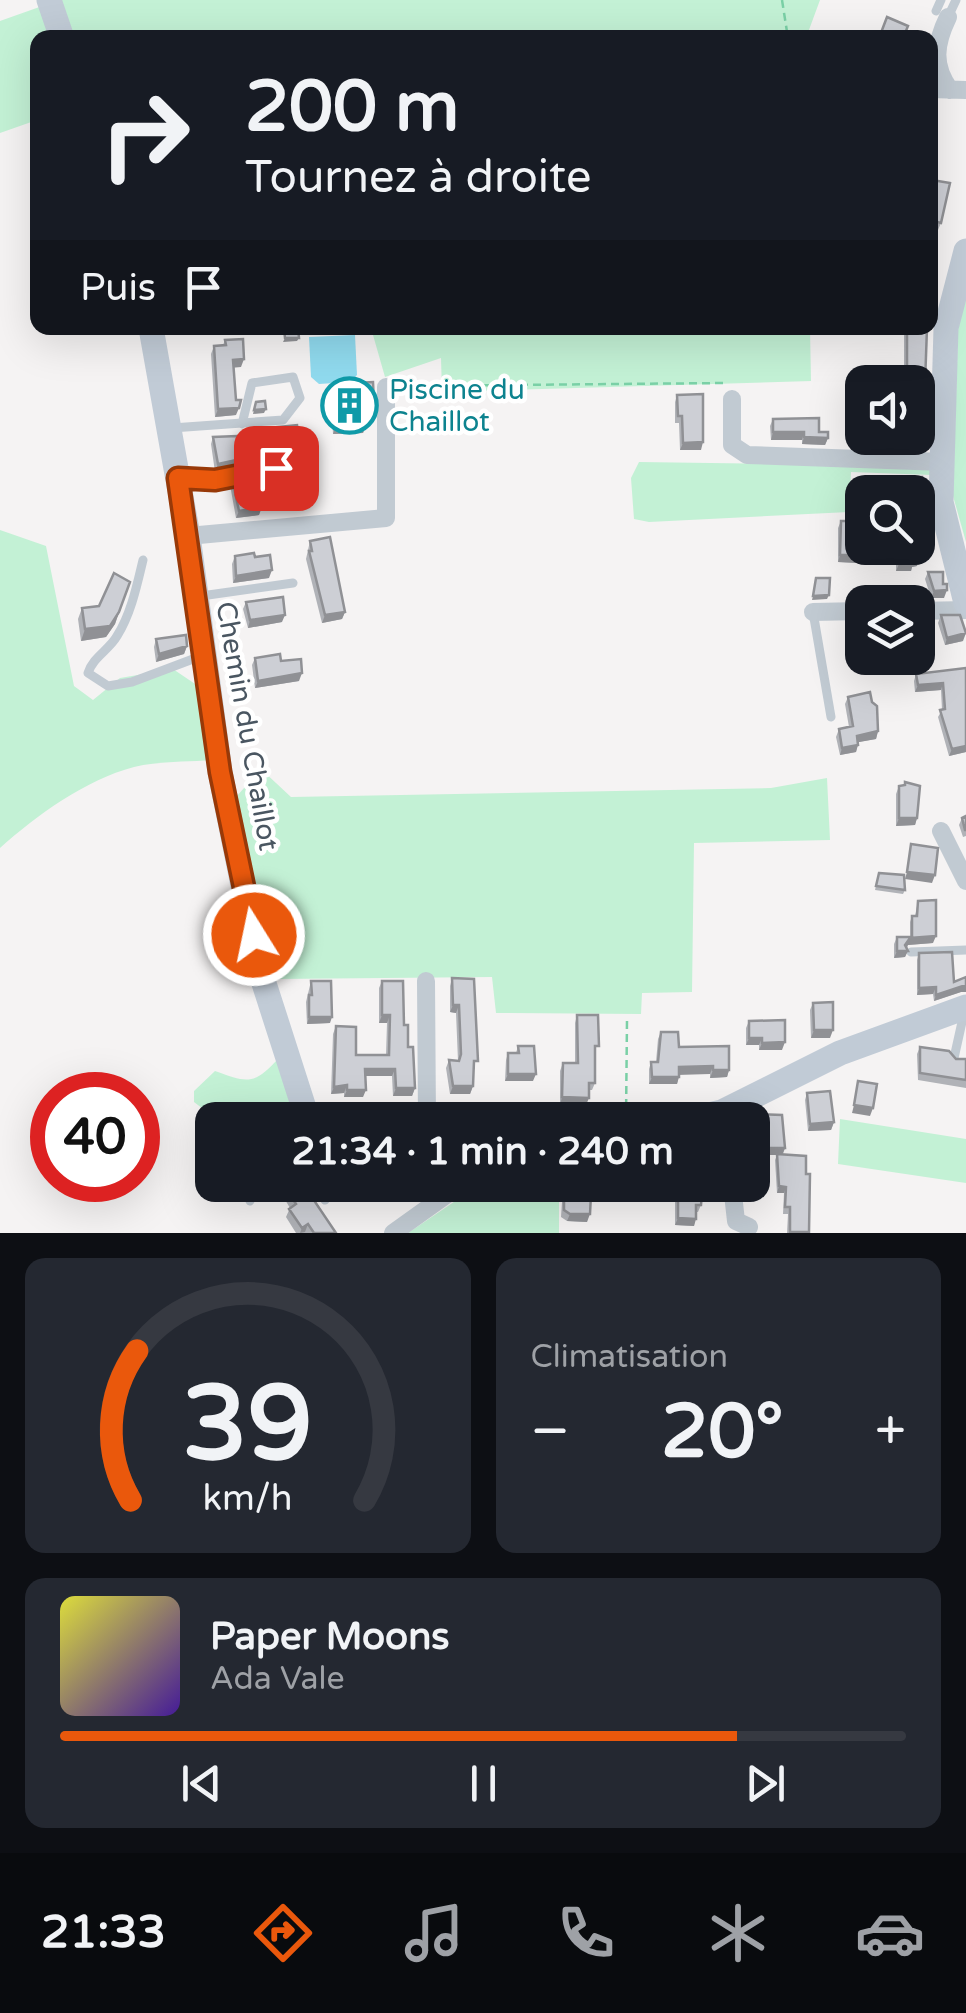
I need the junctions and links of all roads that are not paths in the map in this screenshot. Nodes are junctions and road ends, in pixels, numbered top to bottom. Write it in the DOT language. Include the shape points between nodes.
graph roads {
  1 [pos="49,0"];
  2 [pos="945,7"];
  3 [pos="59,30"];
  4 [pos="938,38"];
  5 [pos="938,70"];
  6 [pos="958,90"];
  7 [pos="966,252"];
  8 [pos="153,335"];
  9 [pos="386,387"];
  10 [pos="732,399"];
  11 [pos="242,424"];
  12 [pos="169,428"];
  13 [pos="942,462"];
  14 [pos="276,468"];
  15 [pos="178,478"];
  16 [pos="188,536"];
  17 [pos="143,560"];
  18 [pos="293,583"];
  19 [pos="196,597"];
  20 [pos="966,606"];
  21 [pos="935,609"];
  22 [pos="813,612"];
  23 [pos="845,612"];
  24 [pos="204,655"];
  25 [pos="831,718"];
  26 [pos="941,831"];
  27 [pos="966,881"];
  28 [pos="966,950"];
  29 [pos="911,952"];
  30 [pos="426,981"];
  31 [pos="963,1008"];
  32 [pos="954,1058"];
  33 [pos="303,1102"];
  34 [pos="427,1102"];
  35 [pos="748,1102"];
  36 [pos="436,1202"];
  37 [pos="734,1202"];
  38 [pos="736,1227"];
  39 [pos="393,1233"];
  1 -- 3 [label="street"];
  2 -- 4 [label="street"];
  5 -- 6 [label="street"];
  7 -- 13 [label="street" via="946,328"];
  8 -- 12 [label="street, Chemin du Chaillot"];
  9 -- 16 [label="street" via="386,518"];
  10 -- 13 [label="street" via="732,446 746,455"];
  11 -- 11 [label="lane" via="283,420 300,398 292,378 252,383"];
  11 -- 12 [label="lane"];
  12 -- 15 [label="street, Chemin du Chaillot"];
  13 -- 20 [label="street" via="941,502"];
  14 -- 15 [label="lane" via="215,480"];
  15 -- 16 [label="street, Chemin du Chaillot"];
  16 -- 19 [label="street, Chemin du Chaillot"];
  17 -- 24 [label="lane" via="117,636 88,673 108,686"];
  18 -- 19 [label="lane"];
  19 -- 24 [label="street, Chemin du Chaillot"];
  20 -- 21 [label="street"];
  22 -- 23 [label="street"];
  22 -- 25 [label="lane"];
  24 -- 33 [label="street, Chemin du Chaillot" via="220,772 262,974"];
  26 -- 27 [label="street"];
  28 -- 29 [label="lane"];
  30 -- 34 [label="street"];
  31 -- 32 [label="lane"];
  31 -- 35 [label="street" via="840,1053"];
  36 -- 39 [label="street"];
  37 -- 38 [label="street"];
}
